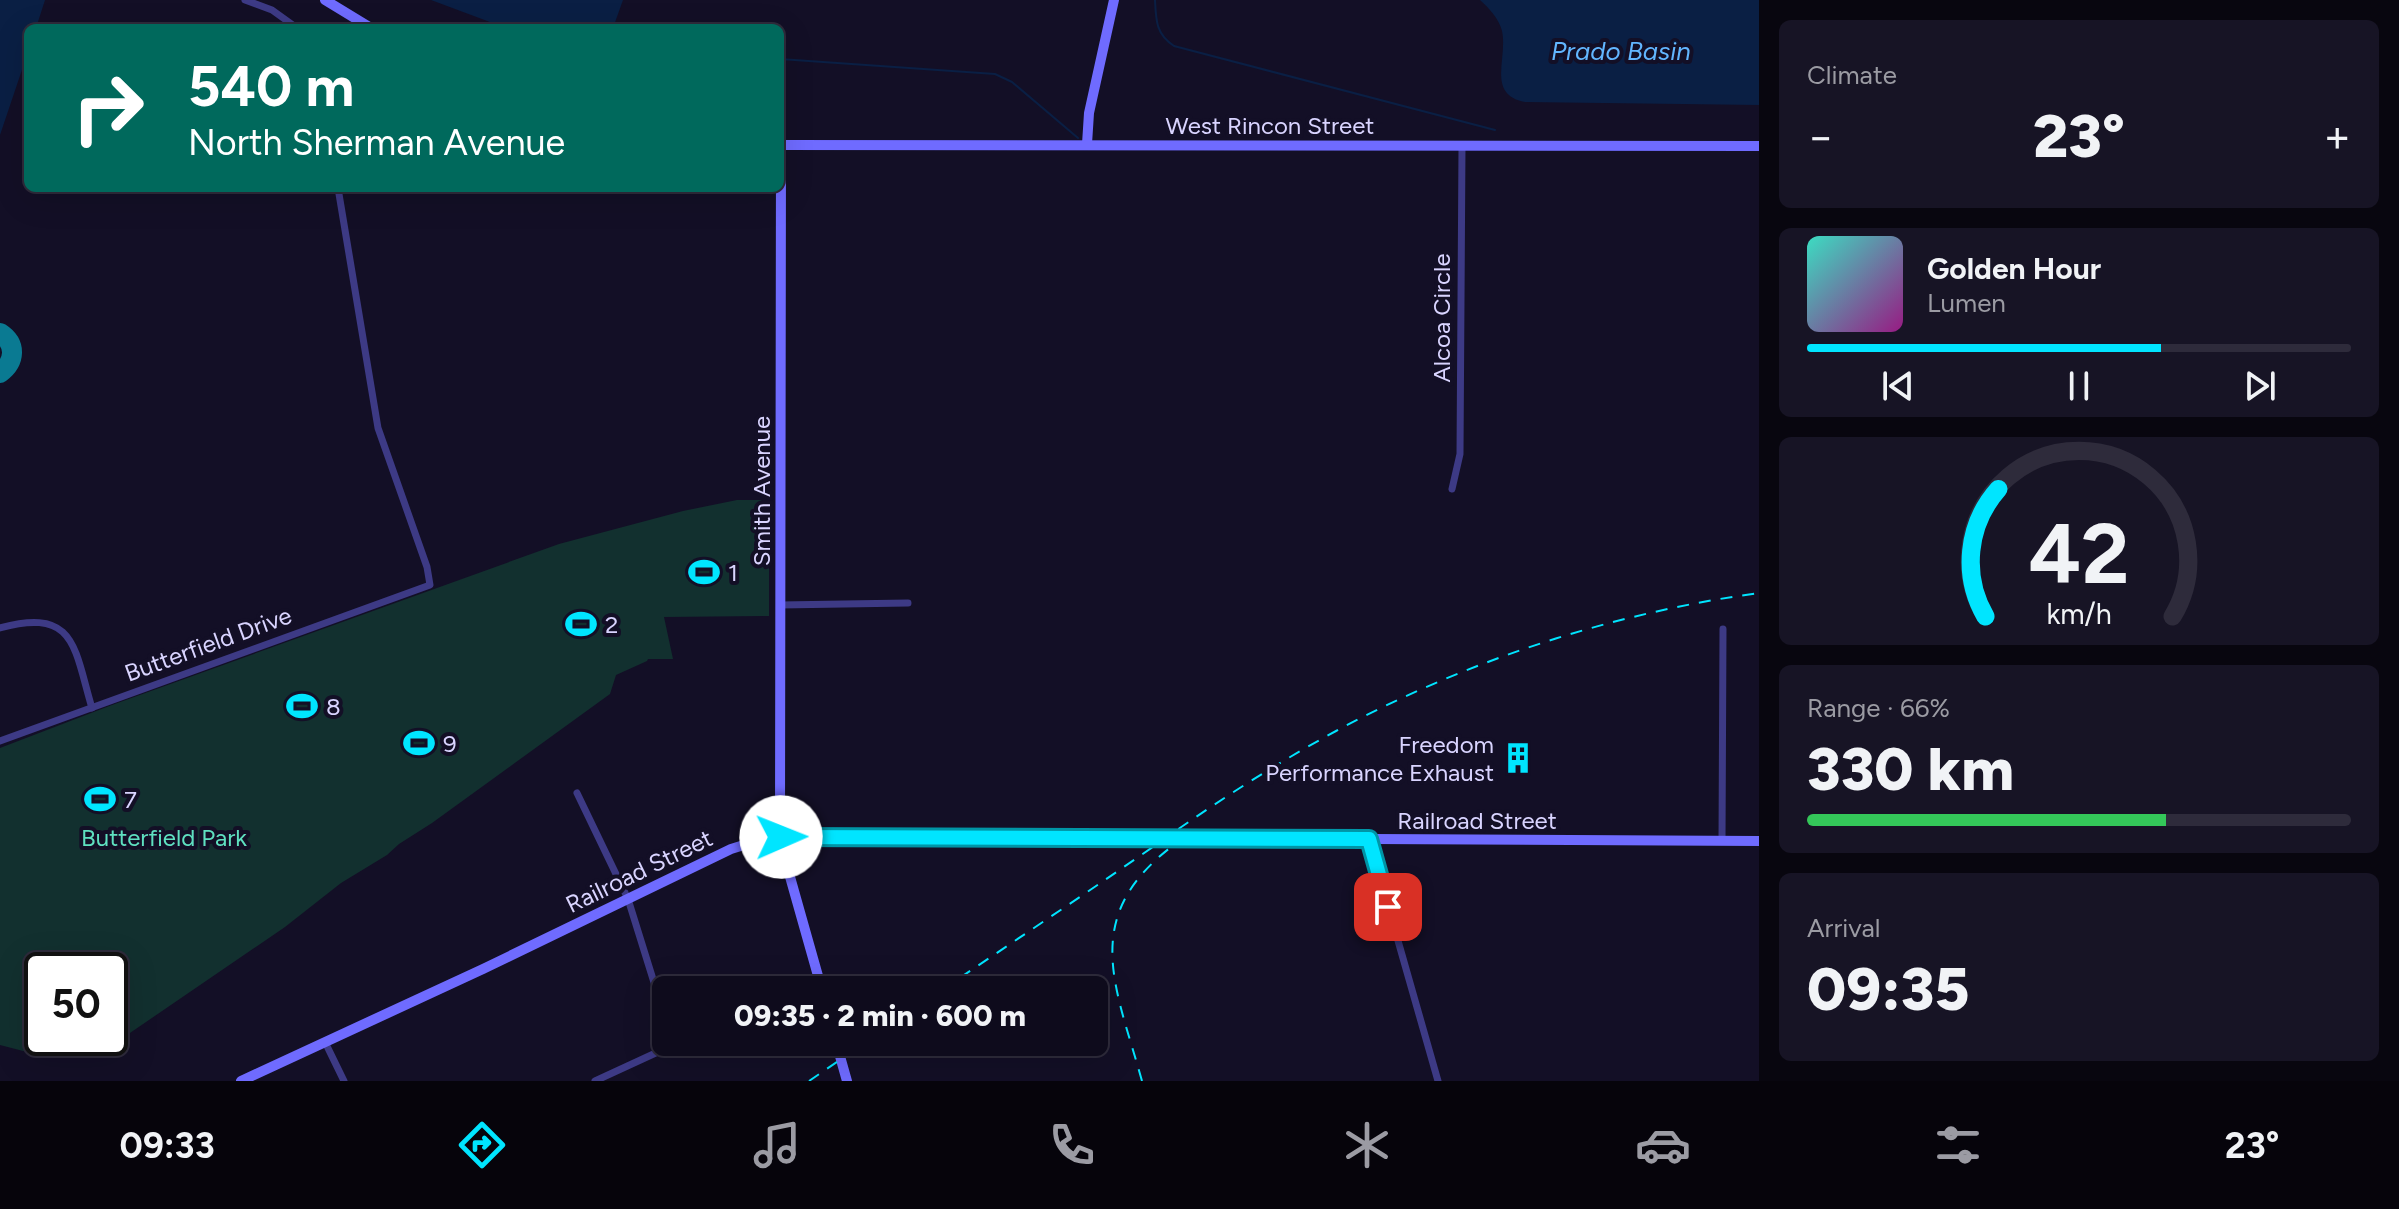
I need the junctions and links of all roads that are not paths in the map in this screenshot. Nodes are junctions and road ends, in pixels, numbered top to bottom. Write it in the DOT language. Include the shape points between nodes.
graph roads {
  1 [pos="245,0"];
  2 [pos="325,0"];
  3 [pos="1114,0"];
  4 [pos="291,24"];
  5 [pos="364,24"];
  6 [pos="1087,144"];
  7 [pos="784,145"];
  8 [pos="1462,146"];
  9 [pos="1759,146"];
  10 [pos="339,192"];
  11 [pos="780,192"];
  12 [pos="1452,489"];
  13 [pos="908,603"];
  14 [pos="780,605"];
  15 [pos="0,628"];
  16 [pos="1723,629"];
  17 [pos="92,708"];
  18 [pos="0,741"];
  19 [pos="577,793"];
  20 [pos="781,837"];
  21 [pos="1369,839"];
  22 [pos="1722,841"];
  23 [pos="1759,841"];
  24 [pos="628,899"];
  25 [pos="652,976"];
  26 [pos="818,976"];
  27 [pos="325,1042"];
  28 [pos="652,1054"];
  29 [pos="840,1056"];
  30 [pos="241,1081"];
  31 [pos="344,1081"];
  32 [pos="595,1081"];
  33 [pos="847,1081"];
  34 [pos="1438,1081"];
  1 -- 4 [label="street"];
  2 -- 5 [label="main road"];
  3 -- 6 [label="main road"];
  6 -- 7 [label="main road, West Rincon Street"];
  6 -- 8 [label="main road, West Rincon Street"];
  8 -- 9 [label="main road, West Rincon Street"];
  8 -- 12 [label="street, Alcoa Circle" via="1460,454"];
  10 -- 17 [label="street, Butterfield Drive" via="378,428 430,585"];
  11 -- 14 [label="main road, Smith Avenue"];
  13 -- 14 [label="street"];
  14 -- 20 [label="main road, Smith Avenue"];
  15 -- 17 [label="street" via="36,622 65,632"];
  16 -- 22 [label="street"];
  17 -- 18 [label="street, Butterfield Drive"];
  19 -- 24 [label="street"];
  20 -- 21 [label="main road, Railroad Street"];
  20 -- 24 [label="main road, Railroad Street" via="735,847"];
  20 -- 26 [label="main road, Smith Avenue"];
  21 -- 22 [label="main road, Railroad Street"];
  21 -- 34 [label="street"];
  22 -- 23 [label="main road, Railroad Street"];
  24 -- 25 [label="street"];
  24 -- 27 [label="main road, Railroad Street"];
  27 -- 30 [label="main road, Railroad Street"];
  27 -- 31 [label="street"];
  28 -- 32 [label="street"];
  29 -- 33 [label="main road"];
}
